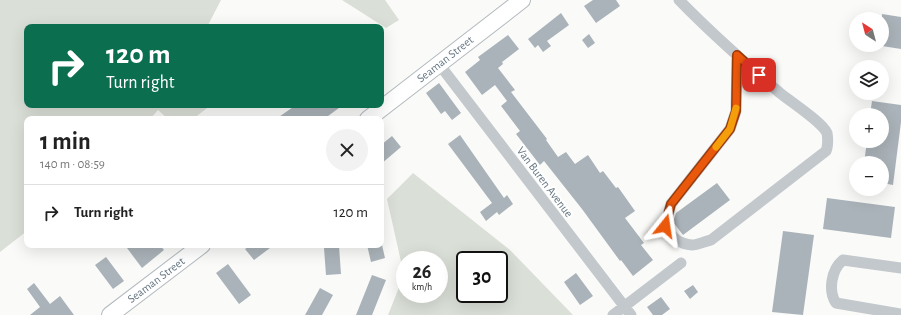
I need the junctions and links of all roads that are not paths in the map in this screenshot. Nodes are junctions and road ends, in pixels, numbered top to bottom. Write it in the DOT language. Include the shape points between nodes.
graph roads {
  1 [pos="522,0"];
  2 [pos="679,0"];
  3 [pos="737,55"];
  4 [pos="439,64"];
  5 [pos="384,107"];
  6 [pos="382,108"];
  7 [pos="372,116"];
  8 [pos="198,248"];
  9 [pos="681,263"];
  10 [pos="901,268"];
  11 [pos="627,311"];
  12 [pos="900,312"];
  13 [pos="110,315"];
  14 [pos="613,315"];
  1 -- 4 [label="street, Seaman Street"];
  2 -- 3 [label="street"];
  3 -- 3 [label="street" via="781,94 818,122 827,133 827,148 718,235 711,240 692,245 676,240 665,226 671,204 730,129 736,111"];
  4 -- 5 [label="street, Seaman Street"];
  4 -- 11 [label="street, Van Buren Avenue"];
  6 -- 7 [label="street, Seaman Street"];
  8 -- 13 [label="street, Seaman Street"];
  9 -- 11 [label="street"];
  10 -- 12 [label="street" via="843,260 838,264 831,284 832,298 836,304"];
  11 -- 14 [label="street"];
}
